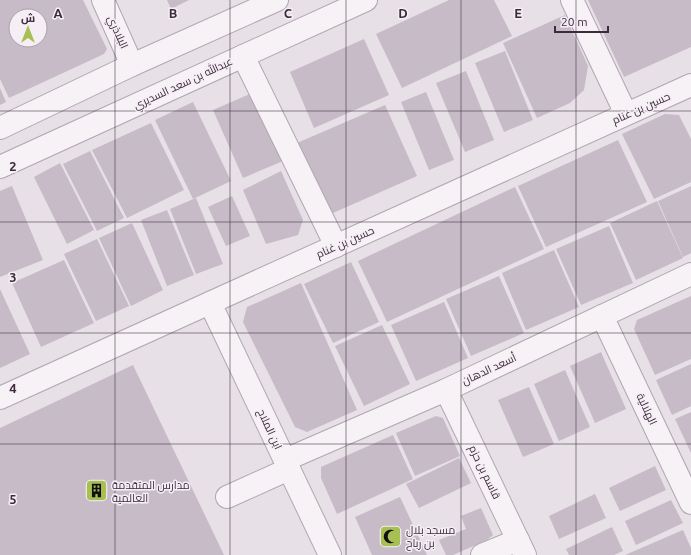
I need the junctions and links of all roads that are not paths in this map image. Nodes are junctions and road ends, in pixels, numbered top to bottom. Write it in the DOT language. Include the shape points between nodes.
graph roads {
  1 [pos="103,0"];
  2 [pos="277,0"];
  3 [pos="366,0"];
  4 [pos="572,0"];
  5 [pos="243,56"];
  6 [pos="132,65"];
  7 [pos="689,91"];
  8 [pos="626,114"];
  9 [pos="0,128"];
  10 [pos="0,167"];
  11 [pos="336,246"];
  12 [pos="691,274"];
  13 [pos="210,303"];
  14 [pos="602,316"];
  15 [pos="446,390"];
  16 [pos="0,398"];
  17 [pos="287,464"];
  18 [pos="227,498"];
  19 [pos="691,503"];
  20 [pos="521,547"];
  21 [pos="330,555"];
  22 [pos="482,555"];
  1 -- 6 [label="street, البلاذري"];
  2 -- 6 [label="street"];
  3 -- 5 [label="street, عبدالله بن سعد السديري"];
  4 -- 8 [label="street"];
  5 -- 10 [label="street, عبدالله بن سعد السديري"];
  5 -- 11 [label="street"];
  6 -- 9 [label="street"];
  7 -- 8 [label="street, حسين بن غنام"];
  8 -- 11 [label="street, حسين بن غنام"];
  11 -- 13 [label="street, حسين بن غنام"];
  12 -- 14 [label="street, أسعد الدهان"];
  13 -- 16 [label="street, حسين بن غنام"];
  13 -- 17 [label="street, ابن الملاح"];
  14 -- 15 [label="street, أسعد الدهان"];
  14 -- 19 [label="street, الهلالية"];
  15 -- 17 [label="street, أسعد الدهان"];
  15 -- 20 [label="street, قاسم بن حزم"];
  17 -- 18 [label="street, أسعد الدهان"];
  17 -- 21 [label="street, ابن الملاح"];
  20 -- 22 [label="street"];
}
